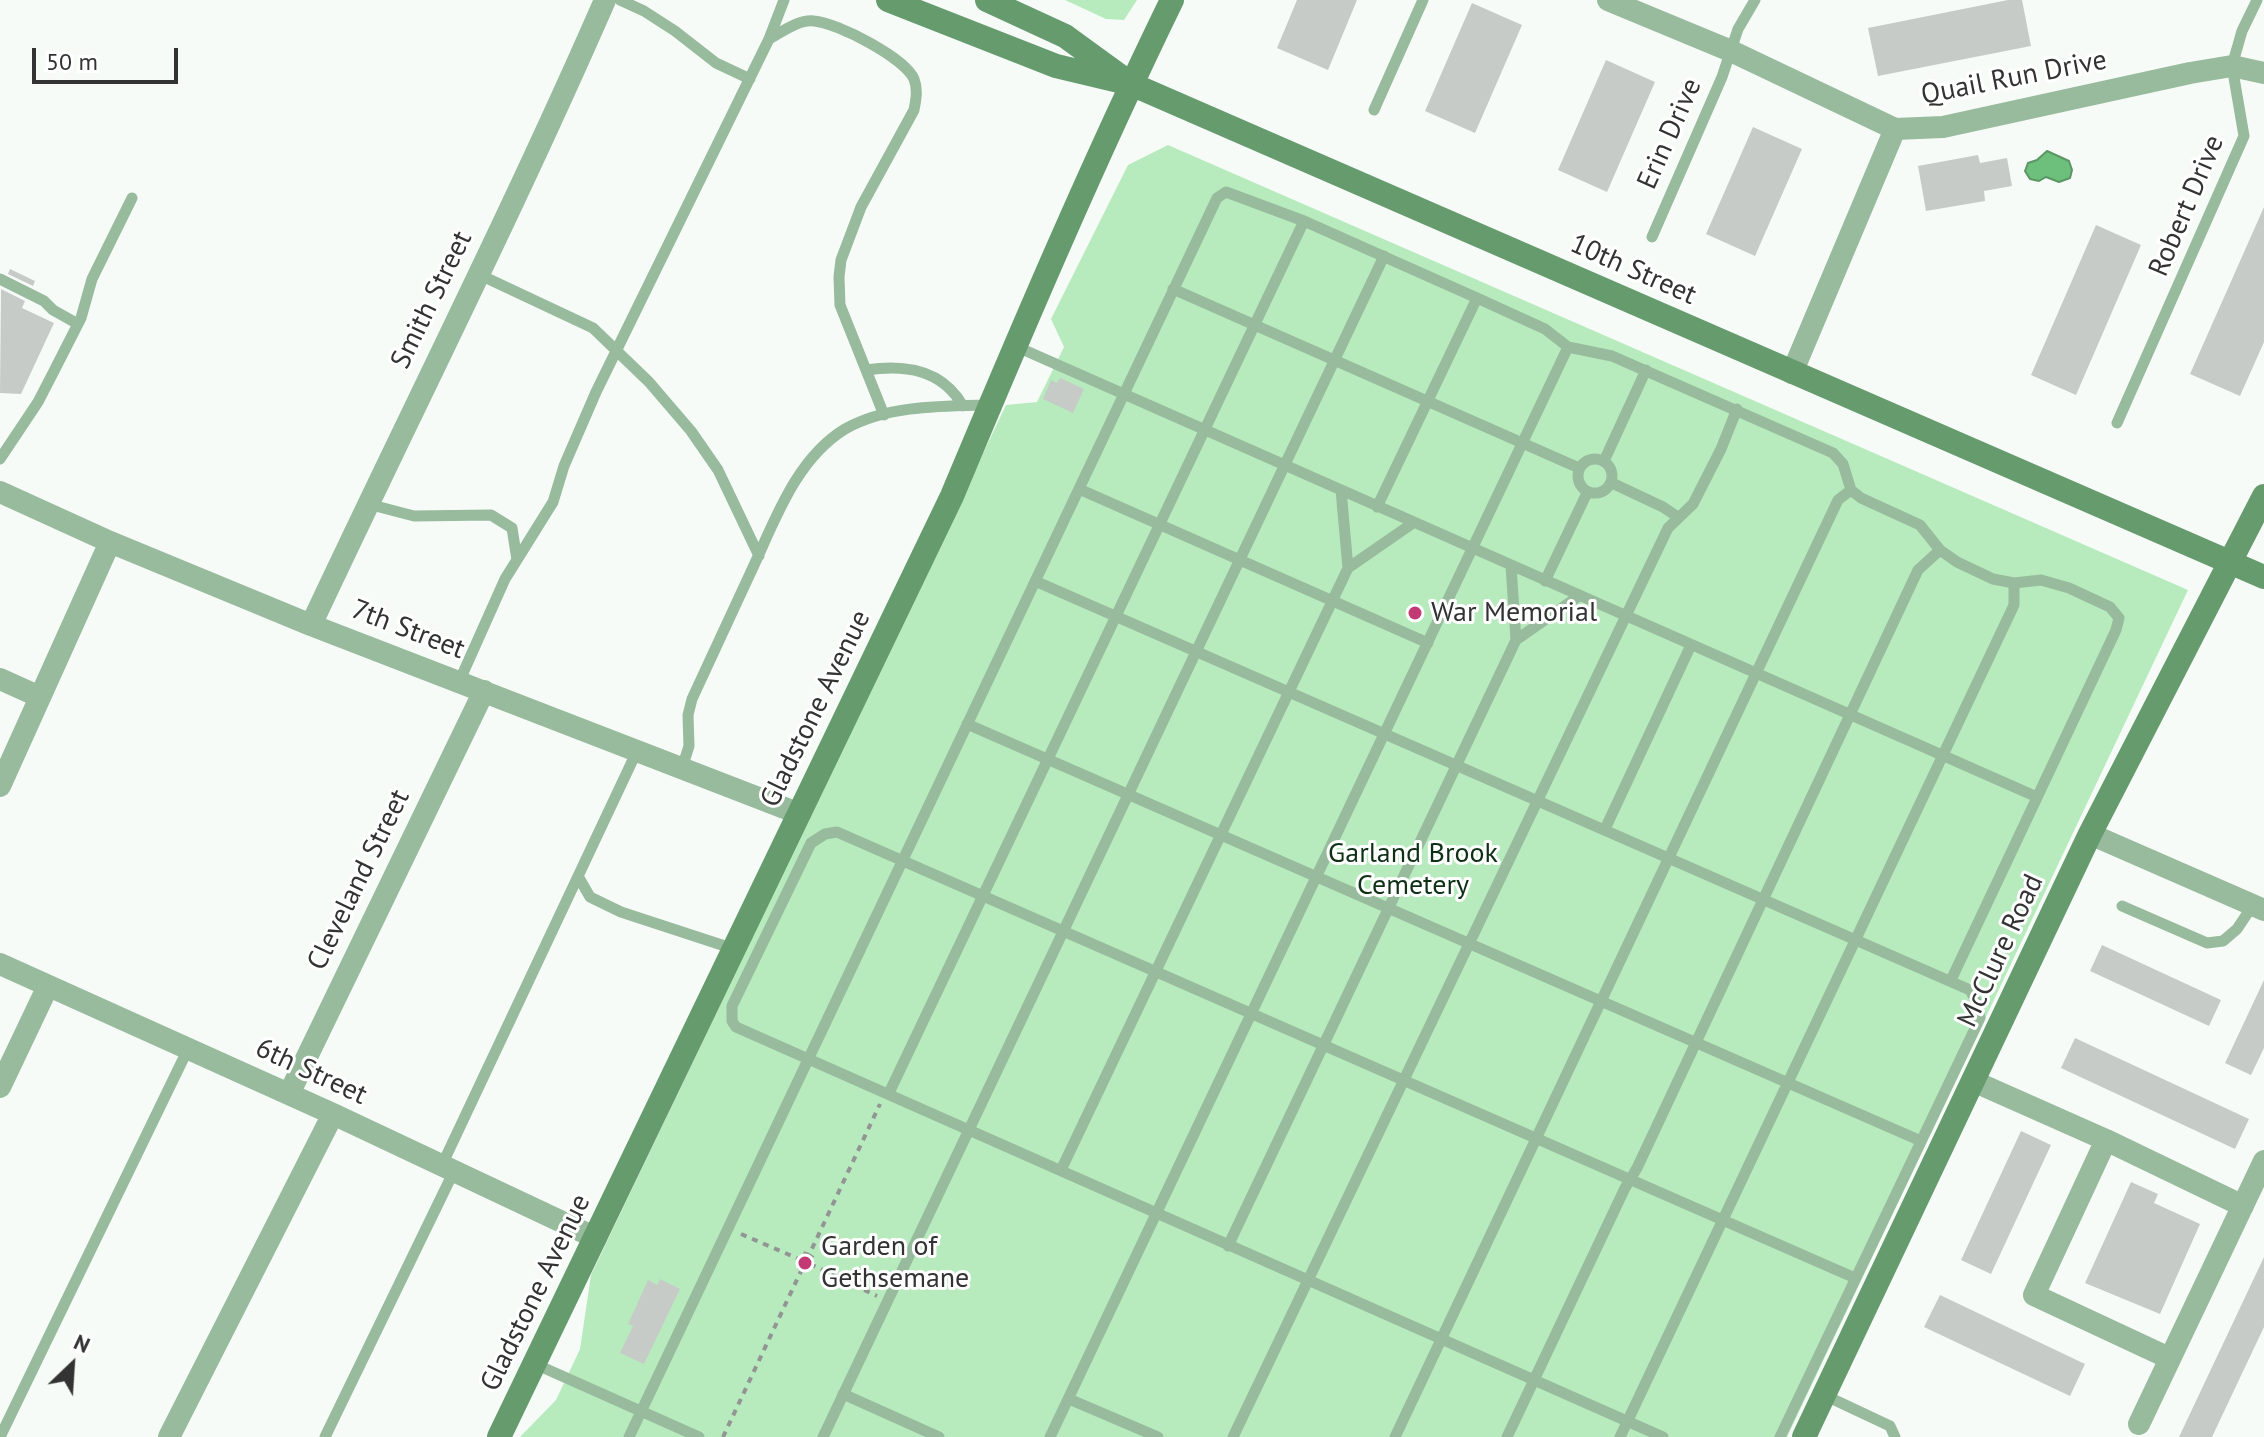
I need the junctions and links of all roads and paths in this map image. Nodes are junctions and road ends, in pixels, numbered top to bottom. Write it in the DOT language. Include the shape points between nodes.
graph roads {
  1 [pos="605,0"];
  2 [pos="620,0"];
  3 [pos="784,0"];
  4 [pos="888,0"];
  5 [pos="987,0"];
  6 [pos="1172,0"];
  7 [pos="1423,0"];
  8 [pos="1608,0"];
  9 [pos="1755,0"];
  10 [pos="2257,0"];
  11 [pos="769,39"];
  12 [pos="1731,51"];
  13 [pos="2232,66"];
  14 [pos="2264,73"];
  15 [pos="750,79"];
  16 [pos="1131,84"];
  17 [pos="1374,110"];
  18 [pos="1895,129"];
  19 [pos="132,198"];
  20 [pos="1304,221"];
  21 [pos="1652,237"];
  22 [pos="1384,256"];
  23 [pos="478,274"];
  24 [pos="0,279"];
  25 [pos="1173,289"];
  26 [pos="1477,298"];
  27 [pos="78,324"];
  28 [pos="1254,325"];
  29 [pos="1015,346"];
  30 [pos="1568,347"];
  31 [pos="617,352"];
  32 [pos="1334,360"];
  33 [pos="866,370"];
  34 [pos="1646,370"];
  35 [pos="1792,373"];
  36 [pos="1125,392"];
  37 [pos="1428,401"];
  38 [pos="990,405"];
  39 [pos="963,406"];
  40 [pos="1737,409"];
  41 [pos="884,415"];
  42 [pos="2117,423"];
  43 [pos="1205,429"];
  44 [pos="1522,443"];
  45 [pos="0,459"];
  46 [pos="1604,461"];
  47 [pos="1284,465"];
  48 [pos="1579,468"];
  49 [pos="1612,483"];
  50 [pos="1079,489"];
  51 [pos="1341,490"];
  52 [pos="1851,490"];
  53 [pos="0,492"];
  54 [pos="1587,493"];
  55 [pos="2264,496"];
  56 [pos="368,504"];
  57 [pos="1377,507"];
  58 [pos="1678,517"];
  59 [pos="1413,523"];
  60 [pos="1159,524"];
  61 [pos="110,542"];
  62 [pos="1472,549"];
  63 [pos="1940,550"];
  64 [pos="759,556"];
  65 [pos="1239,559"];
  66 [pos="517,561"];
  67 [pos="2230,562"];
  68 [pos="1511,566"];
  69 [pos="1348,568"];
  70 [pos="2264,577"];
  71 [pos="1035,581"];
  72 [pos="1545,581"];
  73 [pos="2014,583"];
  74 [pos="1579,596"];
  75 [pos="1333,600"];
  76 [pos="1116,616"];
  77 [pos="1625,616"];
  78 [pos="311,625"];
  79 [pos="1516,640"];
  80 [pos="1428,643"];
  81 [pos="1691,645"];
  82 [pos="1196,650"];
  83 [pos="1756,673"];
  84 [pos="0,679"];
  85 [pos="459,682"];
  86 [pos="484,691"];
  87 [pos="1289,692"];
  88 [pos="40,697"];
  89 [pos="1849,714"];
  90 [pos="967,724"];
  91 [pos="1385,732"];
  92 [pos="637,751"];
  93 [pos="1944,756"];
  94 [pos="1048,759"];
  95 [pos="1457,764"];
  96 [pos="682,768"];
  97 [pos="0,786"];
  98 [pos="1128,794"];
  99 [pos="2037,797"];
  100 [pos="1538,800"];
  101 [pos="800,814"];
  102 [pos="1605,829"];
  103 [pos="1221,834"];
  104 [pos="2090,834"];
  105 [pos="1669,857"];
  106 [pos="902,861"];
  107 [pos="578,876"];
  108 [pos="1317,876"];
  109 [pos="982,897"];
  110 [pos="1763,898"];
  111 [pos="2122,906"];
  112 [pos="2258,907"];
  113 [pos="1389,908"];
  114 [pos="1062,932"];
  115 [pos="1857,939"];
  116 [pos="1469,943"];
  117 [pos="735,949"];
  118 [pos="0,964"];
  119 [pos="1155,972"];
  120 [pos="1951,980"];
  121 [pos="48,986"];
  122 [pos="1601,1001"];
  123 [pos="1251,1014"];
  124 [pos="1696,1042"];
  125 [pos="1323,1046"];
  126 [pos="188,1049"];
  127 [pos="809,1057"];
  128 [pos="1403,1081"];
  129 [pos="1973,1081"];
  130 [pos="1789,1082"];
  131 [pos="0,1087"];
  132 [pos="889,1093"];
  133 [pos="289,1094"];
  134 [pos="333,1114"];
  135 [pos="968,1128"];
  136 [pos="1536,1139"];
  137 [pos="2106,1140"];
  138 [pos="1921,1141"];
  139 [pos="2264,1161"];
  140 [pos="448,1168"];
  141 [pos="1061,1170"];
  142 [pos="1630,1180"];
  143 [pos="2243,1206"];
  144 [pos="1157,1213"];
  145 [pos="1723,1221"];
  146 [pos="728,1228"];
  147 [pos="596,1238"];
  148 [pos="1228,1246"];
  149 [pos="809,1255"];
  150 [pos="800,1259"];
  151 [pos="810,1264"];
  152 [pos="802,1269"];
  153 [pos="1855,1278"];
  154 [pos="1308,1281"];
  155 [pos="887,1300"];
  156 [pos="1441,1339"];
  157 [pos="2169,1358"];
  158 [pos="535,1364"];
  159 [pos="1534,1379"];
  160 [pos="843,1394"];
  161 [pos="1824,1395"];
  162 [pos="1069,1399"];
  163 [pos="641,1411"];
  164 [pos="1628,1421"];
  165 [pos="2139,1424"];
  166 [pos="0,1437"];
  167 [pos="169,1437"];
  168 [pos="325,1437"];
  169 [pos="499,1437"];
  170 [pos="629,1437"];
  171 [pos="699,1437"];
  172 [pos="723,1437"];
  173 [pos="823,1437"];
  174 [pos="939,1437"];
  175 [pos="1050,1437"];
  176 [pos="1158,1437"];
  177 [pos="1233,1437"];
  178 [pos="1395,1437"];
  179 [pos="1507,1437"];
  180 [pos="1620,1437"];
  181 [pos="1663,1437"];
  182 [pos="1780,1437"];
  183 [pos="1804,1437"];
  184 [pos="1895,1437"];
  1 -- 23 [label="street, Smith Street"];
  2 -- 15 [label="lane"];
  3 -- 11 [label="lane"];
  4 -- 16 [label="street" via="1056,66"];
  5 -- 16 [label="street, 10th Street" via="1065,36"];
  6 -- 16 [label="street, Gladstone Avenue"];
  7 -- 17 [label="lane"];
  8 -- 12 [label="street, Quail Run Drive"];
  9 -- 12 [label="lane, Erin Drive"];
  10 -- 13 [label="lane, Robert Drive"];
  11 -- 15 [label="lane"];
  11 -- 33 [label="lane" via="813,20 881,49 915,80 914,110 861,207 841,260 840,305"];
  12 -- 18 [label="street, Quail Run Drive"];
  12 -- 21 [label="lane, Erin Drive"];
  13 -- 14 [label="street, Quail Run Drive"];
  13 -- 18 [label="street, Quail Run Drive" via="1943,127"];
  13 -- 42 [label="lane, Robert Drive" via="2244,136"];
  15 -- 31 [label="lane"];
  16 -- 29 [label="street, Gladstone Avenue"];
  16 -- 35 [label="street, 10th Street"];
  18 -- 35 [label="street"];
  19 -- 27 [label="lane" via="92,279"];
  20 -- 22 [label="lane"];
  20 -- 25 [label="lane" via="1226,192 1217,198"];
  20 -- 28 [label="lane"];
  22 -- 26 [label="lane"];
  22 -- 32 [label="lane"];
  23 -- 31 [label="lane" via="593,328"];
  23 -- 56 [label="street, Smith Street"];
  24 -- 27 [label="lane"];
  25 -- 28 [label="lane"];
  25 -- 36 [label="lane"];
  26 -- 30 [label="lane" via="1545,329"];
  26 -- 37 [label="lane"];
  27 -- 45 [label="lane" via="38,402"];
  28 -- 32 [label="lane"];
  28 -- 43 [label="lane"];
  29 -- 36 [label="lane"];
  29 -- 38 [label="street, Gladstone Avenue"];
  30 -- 34 [label="lane"];
  30 -- 44 [label="lane"];
  31 -- 64 [label="lane" via="691,431 718,470"];
  31 -- 66 [label="lane" via="564,466 553,502"];
  32 -- 37 [label="lane"];
  32 -- 47 [label="lane"];
  33 -- 39 [label="lane" via="893,366 925,373 955,392"];
  33 -- 41 [label="lane"];
  34 -- 40 [label="lane"];
  34 -- 46 [label="lane"];
  35 -- 67 [label="street, 10th Street"];
  36 -- 43 [label="lane"];
  36 -- 50 [label="lane"];
  37 -- 44 [label="lane"];
  37 -- 57 [label="lane"];
  38 -- 39 [label="lane"];
  38 -- 101 [label="street, Gladstone Avenue"];
  39 -- 41 [label="lane"];
  40 -- 52 [label="lane" via="1833,453 1843,464"];
  40 -- 58 [label="lane" via="1693,504"];
  41 -- 64 [label="lane" via="844,430 820,451 796,480"];
  43 -- 47 [label="lane"];
  43 -- 60 [label="lane"];
  44 -- 48 [label="lane"];
  44 -- 62 [label="lane"];
  46 -- 48 [label="lane" via="1590,459"];
  46 -- 49 [label="lane" via="1612,470"];
  47 -- 51 [label="lane"];
  47 -- 65 [label="lane"];
  48 -- 54 [label="lane" via="1578,482"];
  49 -- 54 [label="lane" via="1602,493"];
  49 -- 58 [label="lane"];
  50 -- 60 [label="lane"];
  50 -- 71 [label="lane"];
  51 -- 57 [label="lane"];
  51 -- 69 [label="lane"];
  52 -- 63 [label="lane" via="1920,525"];
  52 -- 83 [label="lane" via="1838,500"];
  53 -- 61 [label="street, 7th Street"];
  54 -- 72 [label="lane"];
  55 -- 67 [label="street, McClure Road"];
  56 -- 66 [label="lane" via="414,516 491,515 512,528"];
  56 -- 78 [label="street, Smith Street"];
  57 -- 59 [label="lane"];
  58 -- 77 [label="lane"];
  59 -- 62 [label="lane"];
  59 -- 69 [label="lane"];
  60 -- 65 [label="lane"];
  60 -- 76 [label="lane"];
  61 -- 78 [label="street, 7th Street"];
  61 -- 88 [label="street"];
  62 -- 68 [label="lane"];
  62 -- 80 [label="lane"];
  63 -- 73 [label="lane" via="1993,579"];
  63 -- 89 [label="lane" via="1918,570"];
  64 -- 96 [label="lane" via="692,699"];
  65 -- 75 [label="lane"];
  65 -- 82 [label="lane"];
  66 -- 85 [label="lane"];
  67 -- 70 [label="street, 10th Street"];
  67 -- 104 [label="street, McClure Road"];
  68 -- 72 [label="lane"];
  68 -- 79 [label="lane"];
  69 -- 75 [label="lane"];
  71 -- 76 [label="lane"];
  71 -- 90 [label="lane"];
  72 -- 74 [label="lane"];
  73 -- 93 [label="lane" via="2014,605"];
  73 -- 99 [label="lane" via="2041,580 2069,588 2110,607 2119,618"];
  74 -- 77 [label="lane"];
  74 -- 79 [label="lane"];
  75 -- 80 [label="lane"];
  75 -- 87 [label="lane"];
  76 -- 82 [label="lane"];
  76 -- 94 [label="lane"];
  77 -- 81 [label="lane"];
  77 -- 100 [label="lane"];
  78 -- 85 [label="street, 7th Street"];
  79 -- 95 [label="lane"];
  80 -- 91 [label="lane"];
  81 -- 83 [label="lane"];
  81 -- 102 [label="lane"];
  82 -- 87 [label="lane"];
  82 -- 98 [label="lane"];
  83 -- 89 [label="lane"];
  83 -- 105 [label="lane"];
  84 -- 88 [label="street"];
  85 -- 86 [label="street, 7th Street"];
  86 -- 92 [label="street, 7th Street"];
  86 -- 133 [label="street, Cleveland Street"];
  87 -- 91 [label="lane"];
  87 -- 103 [label="lane"];
  88 -- 97 [label="street"];
  89 -- 93 [label="lane"];
  89 -- 110 [label="lane"];
  90 -- 94 [label="lane"];
  90 -- 106 [label="lane"];
  91 -- 95 [label="lane"];
  91 -- 108 [label="lane"];
  92 -- 96 [label="street, 7th Street"];
  92 -- 107 [label="lane"];
  93 -- 99 [label="lane"];
  93 -- 115 [label="lane"];
  94 -- 98 [label="lane"];
  94 -- 109 [label="lane"];
  95 -- 100 [label="lane"];
  95 -- 113 [label="lane"];
  96 -- 101 [label="street, 7th Street"];
  98 -- 103 [label="lane"];
  98 -- 114 [label="lane"];
  99 -- 120 [label="lane"];
  100 -- 102 [label="lane"];
  100 -- 116 [label="lane"];
  101 -- 117 [label="street, Gladstone Avenue"];
  102 -- 105 [label="lane"];
  103 -- 108 [label="lane"];
  103 -- 119 [label="lane"];
  104 -- 112 [label="street"];
  104 -- 129 [label="street, McClure Road"];
  105 -- 110 [label="lane"];
  105 -- 122 [label="lane"];
  106 -- 109 [label="lane"];
  106 -- 127 [label="lane"];
  106 -- 127 [label="lane" via="837,832 811,843 732,1006 736,1027"];
  107 -- 117 [label="lane" via="590,897 611,907"];
  107 -- 140 [label="lane"];
  108 -- 113 [label="lane"];
  108 -- 123 [label="lane"];
  109 -- 114 [label="lane"];
  109 -- 132 [label="lane"];
  110 -- 115 [label="lane"];
  110 -- 124 [label="lane"];
  111 -- 112 [label="lane" via="2207,943 2223,941"];
  113 -- 116 [label="lane"];
  113 -- 125 [label="lane"];
  114 -- 119 [label="lane"];
  114 -- 135 [label="lane"];
  115 -- 120 [label="lane"];
  115 -- 130 [label="lane"];
  116 -- 122 [label="lane"];
  116 -- 128 [label="lane"];
  117 -- 147 [label="street, Gladstone Avenue"];
  118 -- 121 [label="street, 6th Street"];
  119 -- 123 [label="lane"];
  119 -- 141 [label="lane"];
  120 -- 138 [label="lane" via="1970,990 1980,1018"];
  121 -- 126 [label="street, 6th Street"];
  121 -- 131 [label="street"];
  122 -- 124 [label="lane"];
  122 -- 136 [label="lane"];
  123 -- 125 [label="lane"];
  123 -- 144 [label="lane"];
  124 -- 130 [label="lane"];
  124 -- 142 [label="lane"];
  125 -- 128 [label="lane"];
  125 -- 148 [label="lane"];
  126 -- 133 [label="street, 6th Street"];
  126 -- 166 [label="lane"];
  127 -- 132 [label="lane"];
  127 -- 146 [label="lane"];
  128 -- 136 [label="lane"];
  128 -- 154 [label="lane"];
  129 -- 137 [label="street"];
  129 -- 161 [label="street, McClure Road"];
  130 -- 138 [label="lane"];
  130 -- 145 [label="lane"];
  132 -- 135 [label="lane"];
  132 -- 149 [label="path"];
  133 -- 134 [label="street, 6th Street"];
  134 -- 140 [label="street, 6th Street"];
  134 -- 167 [label="street"];
  135 -- 141 [label="lane"];
  135 -- 155 [label="lane"];
  136 -- 142 [label="lane"];
  136 -- 156 [label="lane"];
  137 -- 143 [label="street"];
  137 -- 157 [label="street" via="2034,1295"];
  138 -- 153 [label="lane"];
  139 -- 143 [label="street"];
  140 -- 147 [label="street, 6th Street"];
  140 -- 168 [label="lane"];
  141 -- 144 [label="lane"];
  142 -- 145 [label="lane"];
  142 -- 159 [label="lane"];
  143 -- 157 [label="street"];
  144 -- 148 [label="lane"];
  144 -- 162 [label="lane"];
  145 -- 153 [label="lane"];
  145 -- 164 [label="lane"];
  146 -- 150 [label="path"];
  146 -- 163 [label="lane"];
  147 -- 158 [label="street, Gladstone Avenue"];
  148 -- 154 [label="lane"];
  149 -- 150 [label="path" via="803,1253"];
  149 -- 151 [label="path"];
  150 -- 152 [label="path" via="796,1267"];
  151 -- 152 [label="path" via="807,1271"];
  151 -- 155 [label="path"];
  152 -- 172 [label="path"];
  153 -- 182 [label="lane"];
  154 -- 156 [label="lane"];
  154 -- 177 [label="lane"];
  155 -- 160 [label="lane"];
  156 -- 159 [label="lane"];
  156 -- 178 [label="lane"];
  157 -- 165 [label="street"];
  158 -- 163 [label="lane"];
  158 -- 169 [label="street, Gladstone Avenue"];
  159 -- 164 [label="lane"];
  159 -- 179 [label="lane"];
  160 -- 173 [label="lane"];
  160 -- 174 [label="lane"];
  161 -- 183 [label="street, McClure Road"];
  161 -- 184 [label="lane" via="1890,1426"];
  162 -- 175 [label="lane"];
  162 -- 176 [label="lane"];
  163 -- 170 [label="lane"];
  163 -- 171 [label="lane"];
  164 -- 180 [label="lane"];
  164 -- 181 [label="lane"];
}
